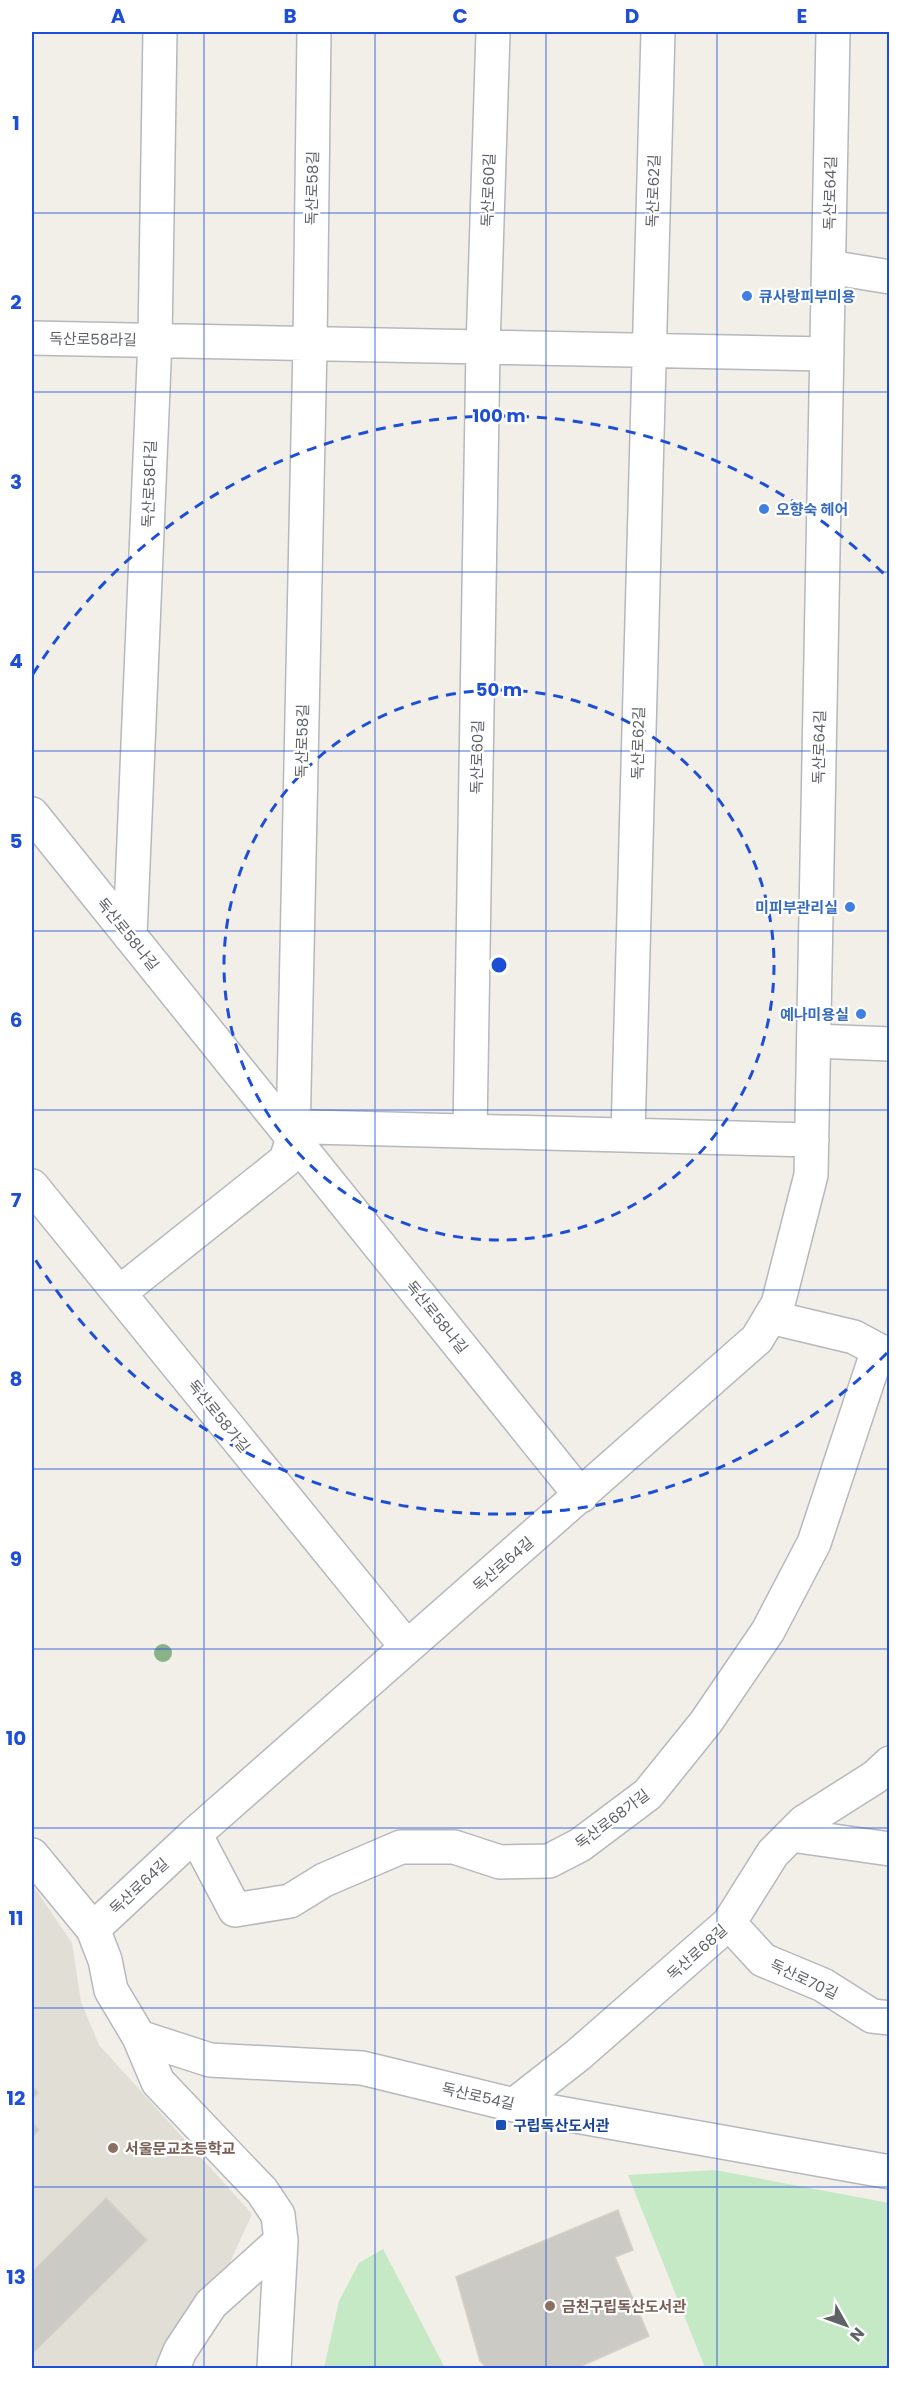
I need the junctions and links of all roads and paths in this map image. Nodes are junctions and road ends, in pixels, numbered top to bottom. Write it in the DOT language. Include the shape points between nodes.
graph roads {
  1 [pos="160,32"];
  2 [pos="314,32"];
  3 [pos="493,32"];
  4 [pos="658,32"];
  5 [pos="833,32"];
  6 [pos="829,267"];
  7 [pos="890,277"];
  8 [pos="32,338"];
  9 [pos="155,340"];
  10 [pos="310,344"];
  11 [pos="483,348"];
  12 [pos="648,351"];
  13 [pos="827,354"];
  14 [pos="32,814"];
  15 [pos="130,936"];
  16 [pos="814,1041"];
  17 [pos="890,1044"];
  18 [pos="470,1131"];
  19 [pos="628,1135"];
  20 [pos="293,1138"];
  21 [pos="812,1140"];
  22 [pos="32,1186"];
  23 [pos="119,1293"];
  24 [pos="770,1317"];
  25 [pos="884,1352"];
  26 [pos="581,1496"];
  27 [pos="406,1646"];
  28 [pos="890,1763"];
  29 [pos="195,1834"];
  30 [pos="791,1834"];
  31 [pos="890,1849"];
  32 [pos="32,1856"];
  33 [pos="729,1923"];
  34 [pos="93,1929"];
  35 [pos="890,2019"];
  36 [pos="139,2037"];
  37 [pos="514,2105"];
  38 [pos="890,2172"];
  39 [pos="281,2241"];
  40 [pos="173,2368"];
  41 [pos="274,2368"];
  1 -- 9 [label="street, 독산로58다길"];
  2 -- 10 [label="street, 독산로58길"];
  3 -- 11 [label="street, 독산로60길"];
  4 -- 12 [label="street, 독산로62길"];
  5 -- 6 [label="street, 독산로64길"];
  6 -- 7 [label="street"];
  6 -- 13 [label="street, 독산로64길"];
  8 -- 9 [label="street, 독산로58라길"];
  9 -- 10 [label="street"];
  9 -- 15 [label="street, 독산로58다길"];
  10 -- 11 [label="street"];
  10 -- 20 [label="street, 독산로58길"];
  11 -- 12 [label="street"];
  11 -- 18 [label="street, 독산로60길"];
  12 -- 13 [label="street"];
  12 -- 19 [label="street, 독산로62길"];
  13 -- 16 [label="street, 독산로64길"];
  14 -- 15 [label="street, 독산로58나길"];
  15 -- 20 [label="street, 독산로58나길"];
  16 -- 17 [label="street"];
  16 -- 21 [label="street, 독산로64길"];
  18 -- 19 [label="street"];
  18 -- 20 [label="street" via="312,1127"];
  19 -- 21 [label="street"];
  20 -- 23 [label="street" via="286,1160"];
  20 -- 26 [label="street, 독산로58나길"];
  21 -- 24 [label="street, 독산로64길" via="811,1175 778,1304"];
  22 -- 23 [label="street, 독산로58가길"];
  23 -- 27 [label="street, 독산로58가길"];
  24 -- 25 [label="street" via="854,1337"];
  24 -- 26 [label="street, 독산로64길" via="757,1339"];
  25 -- 29 [label="street, 독산로68가길" via="814,1543 768,1631 706,1722 648,1794 580,1845 549,1861 500,1862 454,1846 401,1847 324,1880 290,1901 235,1910"];
  26 -- 27 [label="street, 독산로64길"];
  27 -- 29 [label="street, 독산로64길"];
  28 -- 30 [label="street, 독산로68길"];
  29 -- 34 [label="street, 독산로64길"];
  30 -- 31 [label="street"];
  30 -- 33 [label="street, 독산로68길" via="773,1853"];
  32 -- 34 [label="street"];
  33 -- 35 [label="street, 독산로70길" via="764,1960 823,1985 872,2016"];
  33 -- 37 [label="street, 독산로68길" via="578,2055"];
  34 -- 36 [label="street" via="111,1990"];
  36 -- 37 [label="street, 독산로54길" via="210,2060 362,2068"];
  36 -- 39 [label="street" via="158,2082 262,2191 278,2215"];
  37 -- 38 [label="street, 독산로54길"];
  39 -- 40 [label="street" via="211,2304"];
  39 -- 41 [label="street"];
}
